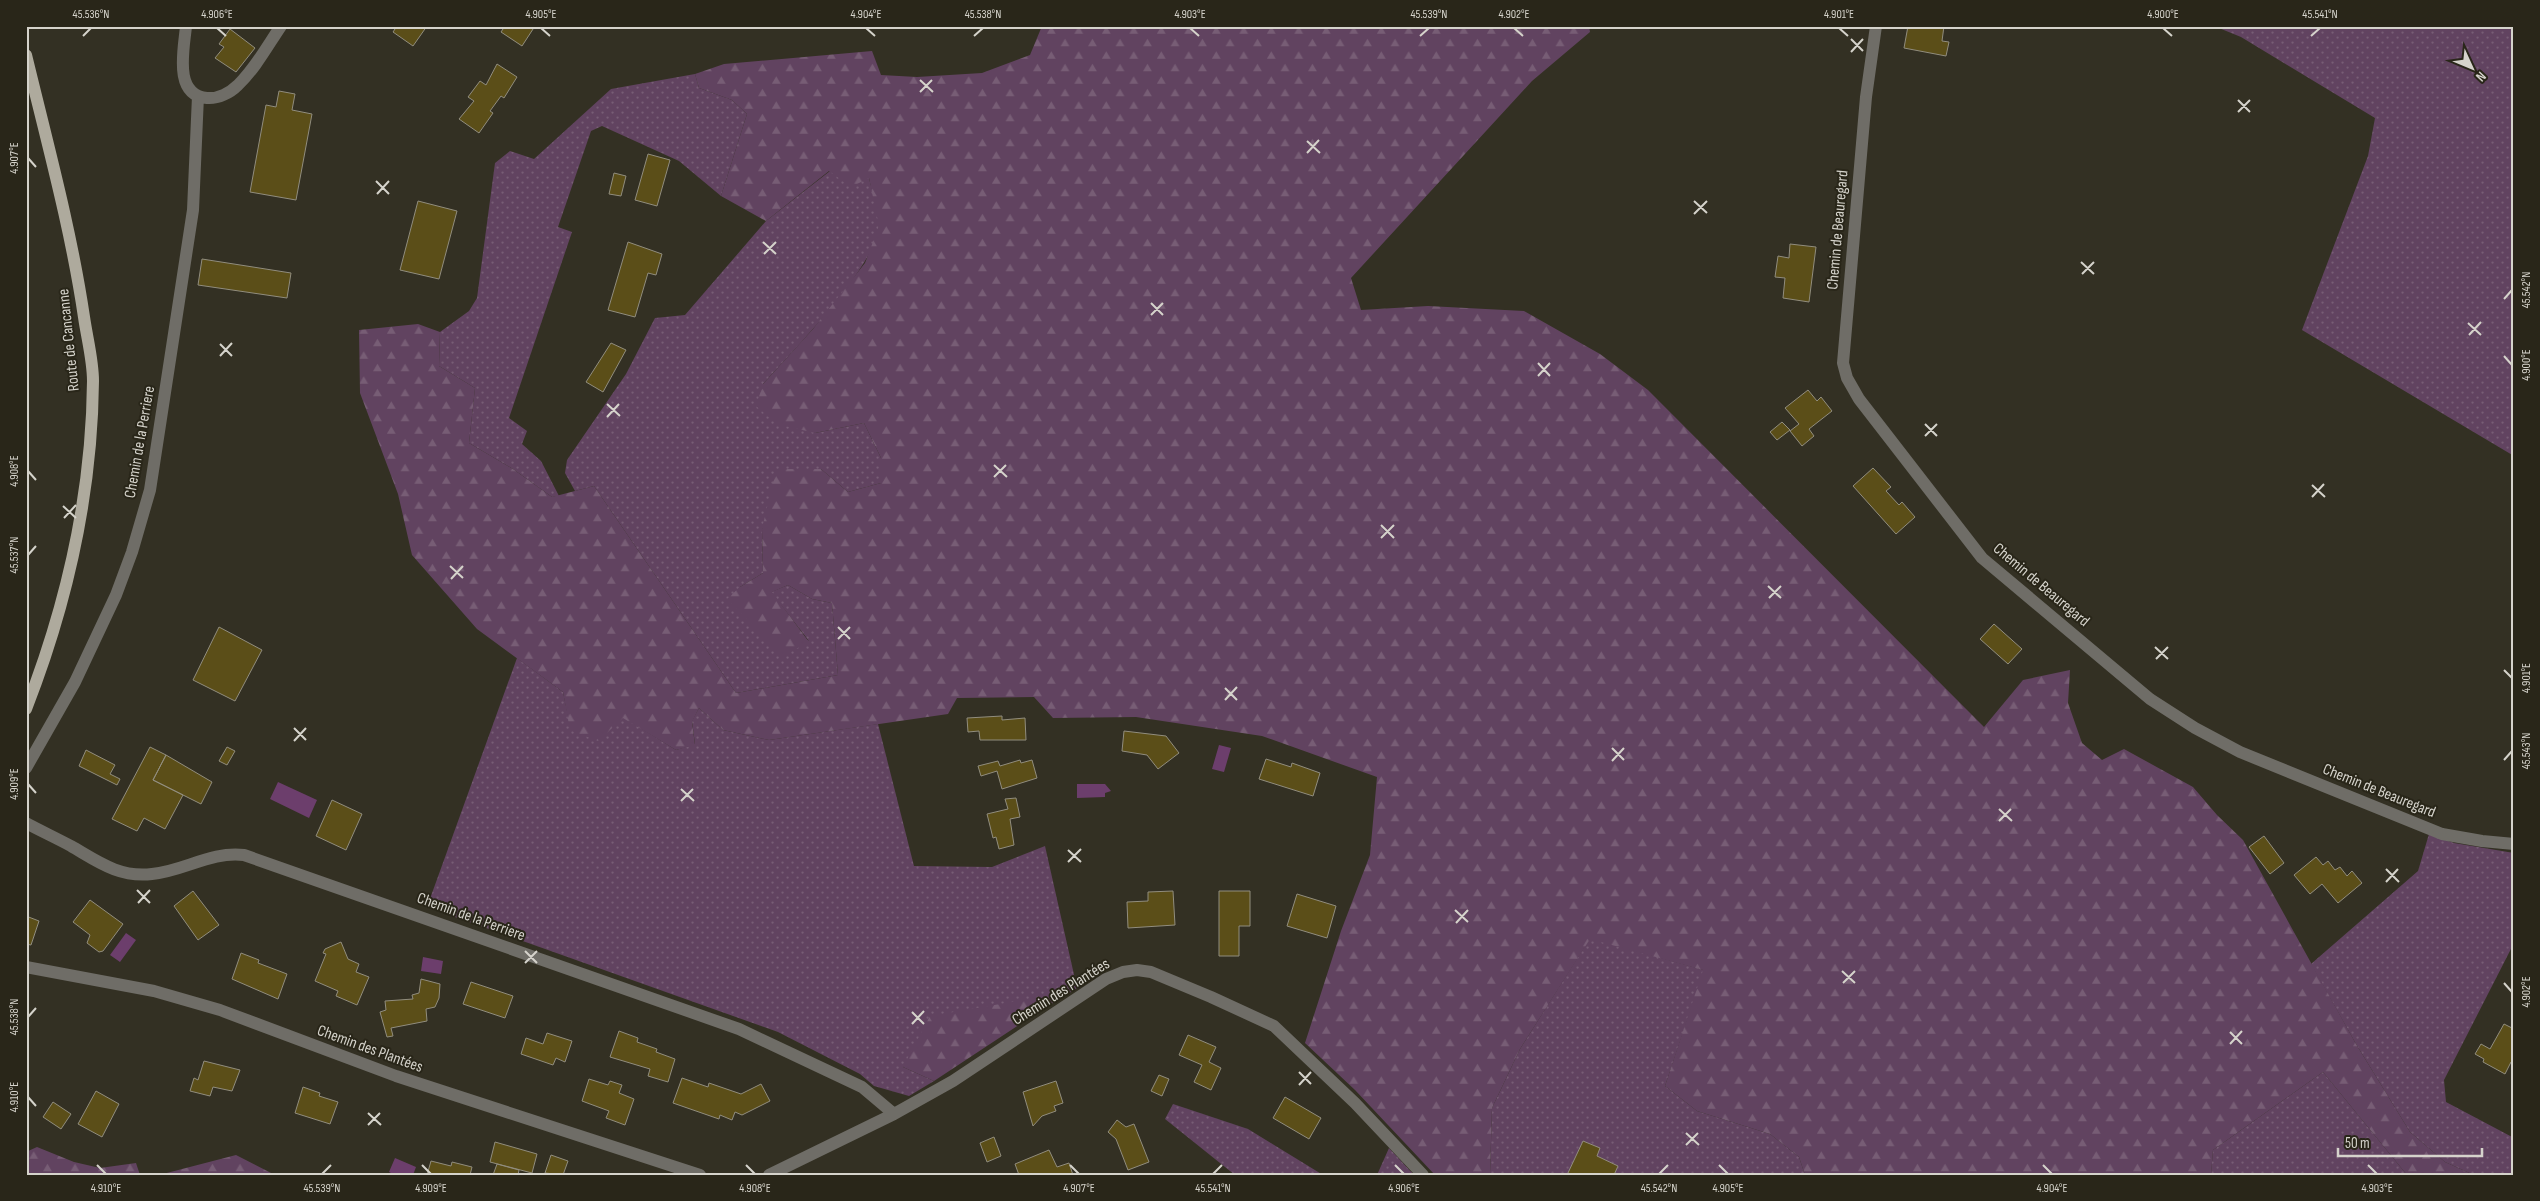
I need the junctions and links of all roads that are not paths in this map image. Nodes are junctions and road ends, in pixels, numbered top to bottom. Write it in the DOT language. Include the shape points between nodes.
graph roads {
  1 [pos="186,26"];
  2 [pos="281,26"];
  3 [pos="1876,26"];
  4 [pos="26,55"];
  5 [pos="198,96"];
  6 [pos="26,708"];
  7 [pos="26,768"];
  8 [pos="26,823"];
  9 [pos="2514,844"];
  10 [pos="26,967"];
  11 [pos="894,1114"];
  12 [pos="700,1175"];
  13 [pos="769,1175"];
  14 [pos="1423,1175"];
  1 -- 5 [label="street" via="184,81"];
  2 -- 5 [label="street" via="238,85 220,96"];
  3 -- 9 [label="street, Chemin de Beauregard" via="1866,97 1843,363 1859,399 1890,442 1982,558 2150,699 2195,728 2240,752 2442,834"];
  4 -- 6 [label="main road, Route de Cancanne" via="78,278 93,379 86,488 70,572 48,654"];
  5 -- 7 [label="street, Chemin de la Perriere" via="193,210 145,508 122,578 95,641"];
  8 -- 11 [label="street, Chemin de la Perriere" via="100,865 134,874 152,874 212,857 244,855 740,1029 862,1088"];
  10 -- 12 [label="street, Chemin des Plantées" via="154,991 220,1010 396,1076"];
  11 -- 13 [label="street, Chemin des Plantées"];
  11 -- 14 [label="street, Chemin des Plantées" via="953,1081 1106,979 1137,970 1151,972 1274,1026 1355,1103"];
}
